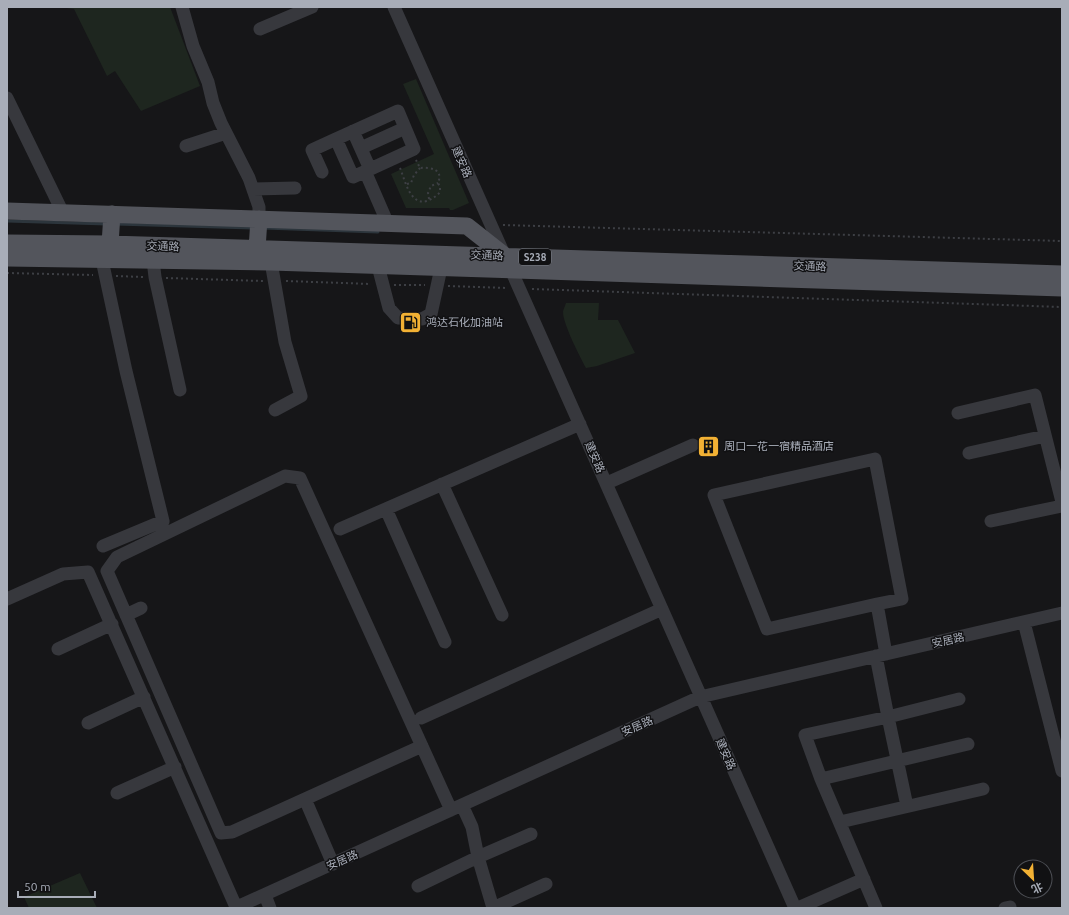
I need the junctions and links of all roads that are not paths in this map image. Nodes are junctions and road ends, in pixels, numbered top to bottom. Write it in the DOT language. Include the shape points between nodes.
graph roads {
  1 [pos="182,7"];
  2 [pos="312,7"];
  3 [pos="394,7"];
  4 [pos="260,29"];
  5 [pos="7,98"];
  6 [pos="405,128"];
  7 [pos="353,131"];
  8 [pos="226,133"];
  9 [pos="336,139"];
  10 [pos="186,146"];
  11 [pos="361,148"];
  12 [pos="365,171"];
  13 [pos="322,172"];
  14 [pos="295,188"];
  15 [pos="253,189"];
  16 [pos="7,211"];
  17 [pos="63,212"];
  18 [pos="112,214"];
  19 [pos="259,219"];
  20 [pos="385,224"];
  21 [pos="7,243"];
  22 [pos="110,244"];
  23 [pos="257,249"];
  24 [pos="7,258"];
  25 [pos="153,260"];
  26 [pos="271,262"];
  27 [pos="508,263"];
  28 [pos="378,266"];
  29 [pos="104,268"];
  30 [pos="441,268"];
  31 [pos="1062,274"];
  32 [pos="1062,288"];
  33 [pos="180,390"];
  34 [pos="275,410"];
  35 [pos="958,413"];
  36 [pos="580,424"];
  37 [pos="1045,436"];
  38 [pos="693,445"];
  39 [pos="969,453"];
  40 [pos="607,483"];
  41 [pos="442,484"];
  42 [pos="1062,502"];
  43 [pos="1062,506"];
  44 [pos="386,509"];
  45 [pos="991,521"];
  46 [pos="340,529"];
  47 [pos="103,546"];
  48 [pos="7,599"];
  49 [pos="877,604"];
  50 [pos="141,608"];
  51 [pos="662,609"];
  52 [pos="1062,613"];
  53 [pos="126,615"];
  54 [pos="502,615"];
  55 [pos="1024,622"];
  56 [pos="112,624"];
  57 [pos="445,642"];
  58 [pos="58,649"];
  59 [pos="881,655"];
  60 [pos="144,697"];
  61 [pos="700,697"];
  62 [pos="959,699"];
  63 [pos="888,716"];
  64 [pos="421,718"];
  65 [pos="88,723"];
  66 [pos="968,744"];
  67 [pos="422,746"];
  68 [pos="897,761"];
  69 [pos="175,767"];
  70 [pos="1062,771"];
  71 [pos="821,779"];
  72 [pos="983,789"];
  73 [pos="117,793"];
  74 [pos="305,799"];
  75 [pos="906,806"];
  76 [pos="456,808"];
  77 [pos="840,822"];
  78 [pos="531,834"];
  79 [pos="478,857"];
  80 [pos="334,864"];
  81 [pos="864,879"];
  82 [pos="546,884"];
  83 [pos="418,886"];
  84 [pos="265,895"];
  85 [pos="241,907"];
  86 [pos="270,908"];
  87 [pos="493,908"];
  88 [pos="795,908"];
  89 [pos="798,908"];
  90 [pos="876,908"];
  1 -- 8 [label="street" via="213,104"];
  2 -- 4 [label="street"];
  3 -- 27 [label="street, 建安路"];
  5 -- 17 [label="street"];
  6 -- 7 [label="street" via="398,111"];
  6 -- 11 [label="street"];
  6 -- 12 [label="street" via="414,149"];
  7 -- 9 [label="street"];
  7 -- 11 [label="street"];
  8 -- 10 [label="street"];
  8 -- 15 [label="street"];
  9 -- 12 [label="street" via="353,177"];
  9 -- 13 [label="street" via="312,150"];
  11 -- 12 [label="street"];
  12 -- 20 [label="street"];
  14 -- 15 [label="street"];
  15 -- 19 [label="street" via="259,207"];
  16 -- 17 [label="main road"];
  17 -- 18 [label="main road"];
  18 -- 19 [label="main road"];
  18 -- 22 [label="main road"];
  19 -- 20 [label="main road"];
  19 -- 23 [label="main road"];
  20 -- 27 [label="main road" via="466,226"];
  21 -- 22 [label="main road, 交通路 / S238"];
  22 -- 23 [label="main road, 交通路 / S238"];
  23 -- 27 [label="main road, 交通路 / S238"];
  24 -- 29 [label="main road, 交通路 / S238"];
  25 -- 26 [label="main road, 交通路 / S238"];
  25 -- 29 [label="main road, 交通路 / S238"];
  25 -- 33 [label="street"];
  26 -- 28 [label="main road, 交通路 / S238"];
  26 -- 34 [label="street" via="285,342 301,396"];
  27 -- 30 [label="main road, 交通路 / S238"];
  27 -- 31 [label="main road, 交通路 / S238"];
  27 -- 32 [label="main road, 交通路 / S238"];
  27 -- 36 [label="street, 建安路"];
  28 -- 30 [label="main road, 交通路 / S238"];
  28 -- 30 [label="street" via="389,308 398,318 422,319 431,314"];
  29 -- 47 [label="street" via="162,521"];
  35 -- 37 [label="street" via="1035,395"];
  36 -- 40 [label="street, 建安路"];
  36 -- 41 [label="street"];
  37 -- 39 [label="street"];
  37 -- 42 [label="street"];
  38 -- 40 [label="street"];
  40 -- 51 [label="street, 建安路"];
  41 -- 44 [label="street"];
  41 -- 54 [label="street"];
  43 -- 45 [label="street"];
  44 -- 46 [label="street"];
  44 -- 57 [label="street"];
  48 -- 56 [label="street" via="63,574 88,572"];
  49 -- 49 [label="street" via="902,599 875,459 714,495 767,628"];
  49 -- 59 [label="street"];
  50 -- 53 [label="street"];
  51 -- 61 [label="street, 建安路"];
  51 -- 64 [label="street"];
  52 -- 55 [label="street, 安居路"];
  53 -- 67 [label="street" via="106,571 117,557 285,476 300,478"];
  53 -- 74 [label="street" via="221,833 232,832"];
  55 -- 59 [label="street, 安居路"];
  55 -- 70 [label="street"];
  56 -- 58 [label="street"];
  56 -- 60 [label="street"];
  59 -- 61 [label="street, 安居路"];
  59 -- 63 [label="street"];
  60 -- 65 [label="street"];
  60 -- 69 [label="street"];
  61 -- 76 [label="street, 安居路"];
  61 -- 88 [label="street, 建安路"];
  62 -- 63 [label="street"];
  63 -- 68 [label="street"];
  63 -- 71 [label="street" via="805,735"];
  66 -- 68 [label="street"];
  67 -- 74 [label="street"];
  67 -- 76 [label="street"];
  68 -- 71 [label="street"];
  68 -- 75 [label="street"];
  69 -- 73 [label="street"];
  69 -- 85 [label="street"];
  71 -- 77 [label="street"];
  72 -- 75 [label="street"];
  74 -- 80 [label="street"];
  75 -- 77 [label="street"];
  76 -- 79 [label="street" via="472,827"];
  76 -- 80 [label="street, 安居路"];
  77 -- 81 [label="street"];
  78 -- 79 [label="street"];
  79 -- 83 [label="street"];
  79 -- 87 [label="street"];
  80 -- 84 [label="street, 安居路"];
  81 -- 89 [label="street"];
  81 -- 90 [label="street"];
  82 -- 87 [label="street"];
  84 -- 85 [label="street, 安居路"];
  84 -- 86 [label="street"];
}
